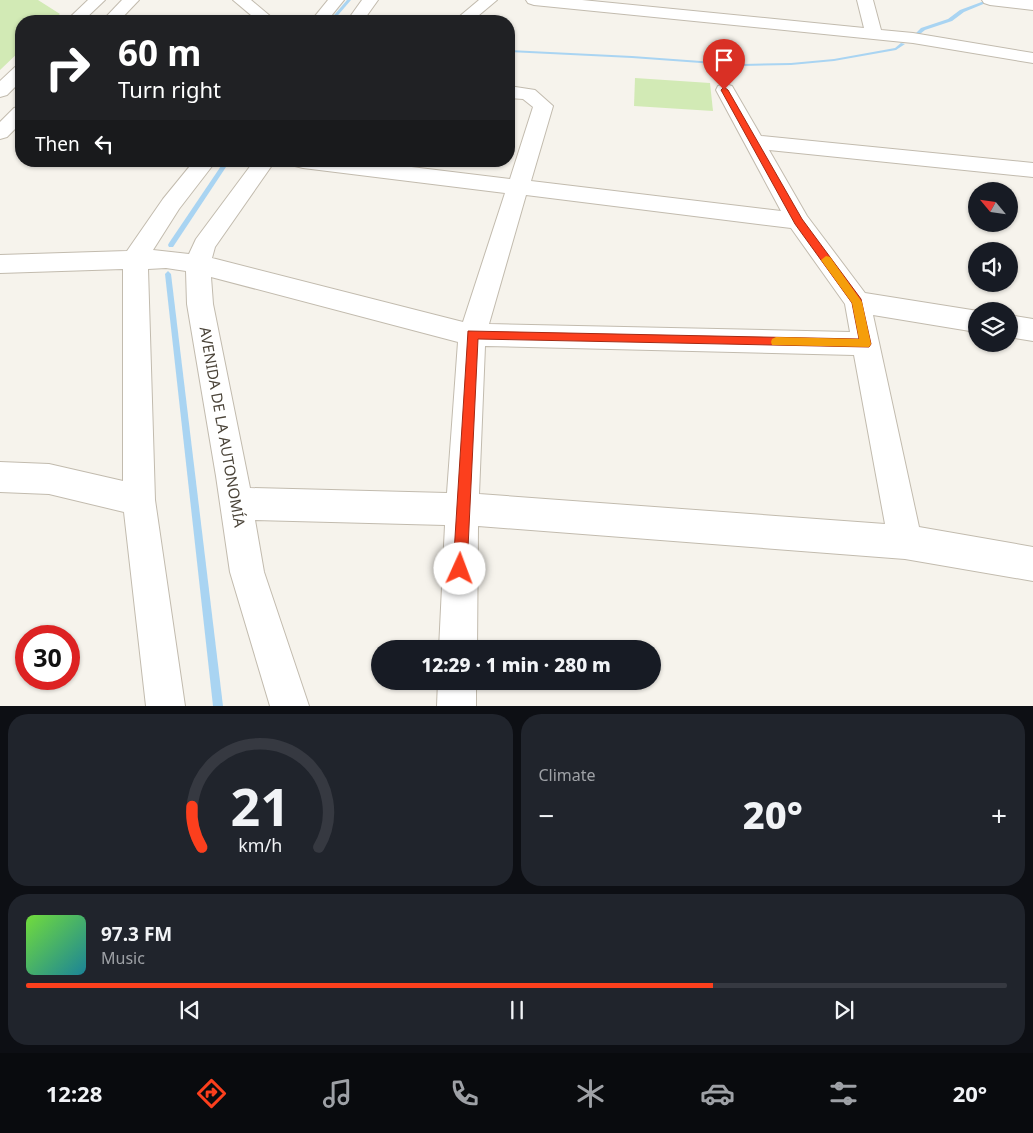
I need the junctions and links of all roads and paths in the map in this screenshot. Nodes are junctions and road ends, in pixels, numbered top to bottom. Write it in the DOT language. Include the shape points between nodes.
graph roads {
  1 [pos="131,0"];
  2 [pos="241,0"];
  3 [pos="336,0"];
  4 [pos="370,0"];
  5 [pos="489,0"];
  6 [pos="534,0"];
  7 [pos="865,0"];
  8 [pos="990,0"];
  9 [pos="1033,5"];
  10 [pos="116,15"];
  11 [pos="260,15"];
  12 [pos="325,15"];
  13 [pos="359,15"];
  14 [pos="470,15"];
  15 [pos="874,35"];
  16 [pos="1033,58"];
  17 [pos="15,77"];
  18 [pos="724,90"];
  19 [pos="0,91"];
  20 [pos="515,93"];
  21 [pos="15,118"];
  22 [pos="0,133"];
  23 [pos="0,141"];
  24 [pos="15,142"];
  25 [pos="754,142"];
  26 [pos="201,167"];
  27 [pos="261,167"];
  28 [pos="353,167"];
  29 [pos="1033,170"];
  30 [pos="519,187"];
  31 [pos="798,221"];
  32 [pos="135,259"];
  33 [pos="0,264"];
  34 [pos="198,264"];
  35 [pos="857,302"];
  36 [pos="968,320"];
  37 [pos="1018,328"];
  38 [pos="1033,330"];
  39 [pos="472,334"];
  40 [pos="865,344"];
  41 [pos="0,477"];
  42 [pos="139,500"];
  43 [pos="237,504"];
  44 [pos="462,509"];
  45 [pos="905,542"];
  46 [pos="1033,564"];
  47 [pos="458,640"];
  48 [pos="457,690"];
  49 [pos="166,706"];
  50 [pos="290,706"];
  51 [pos="456,706"];
  1 -- 10 [label="street"];
  2 -- 11 [label="street"];
  3 -- 12 [label="street"];
  4 -- 13 [label="street"];
  5 -- 14 [label="street"];
  6 -- 15 [label="street"];
  7 -- 15 [label="street"];
  8 -- 9 [label="street"];
  15 -- 16 [label="street"];
  17 -- 19 [label="street"];
  18 -- 25 [label="street"];
  20 -- 30 [label="street" via="528,94 543,106"];
  21 -- 22 [label="street"];
  23 -- 24 [label="street"];
  25 -- 29 [label="street"];
  25 -- 31 [label="street"];
  26 -- 32 [label="street" via="171,204"];
  27 -- 34 [label="street, AVENIDA DE LA AUTONOMÍA" via="204,245"];
  28 -- 30 [label="street"];
  30 -- 31 [label="street"];
  30 -- 39 [label="street"];
  31 -- 35 [label="street"];
  32 -- 33 [label="street"];
  32 -- 34 [label="street"];
  32 -- 42 [label="street"];
  34 -- 39 [label="street"];
  34 -- 43 [label="street, AVENIDA DE LA AUTONOMÍA" via="200,304"];
  35 -- 36 [label="street"];
  35 -- 40 [label="street"];
  37 -- 38 [label="street"];
  39 -- 40 [label="street"];
  39 -- 44 [label="street"];
  40 -- 45 [label="street"];
  41 -- 42 [label="street" via="49,479"];
  42 -- 49 [label="street"];
  43 -- 44 [label="street"];
  43 -- 50 [label="street, AVENIDA DE LA AUTONOMÍA" via="247,572"];
  44 -- 45 [label="street"];
  44 -- 47 [label="street"];
  45 -- 46 [label="street"];
  48 -- 51 [label="street"];
}
